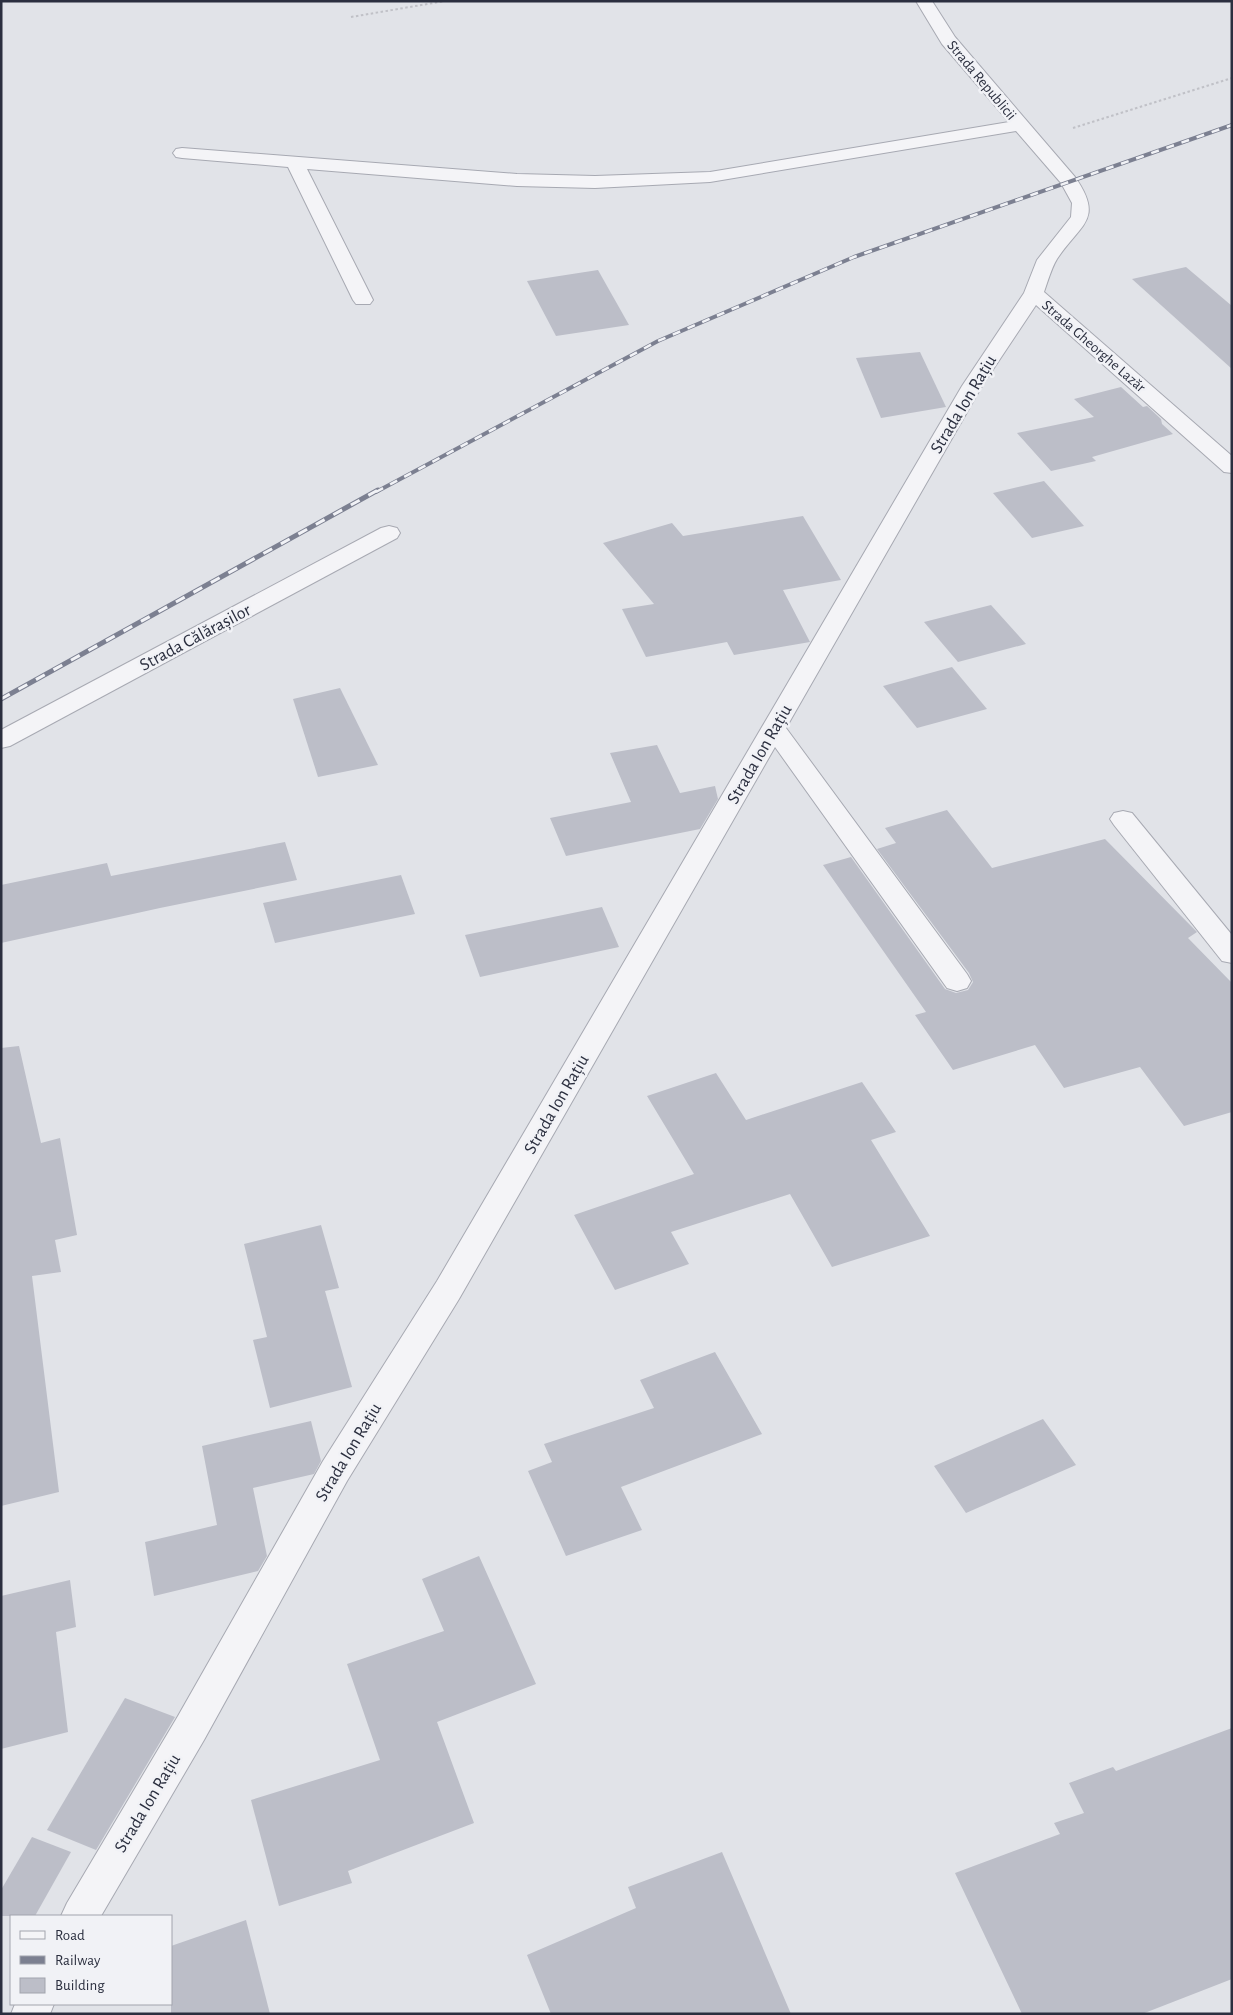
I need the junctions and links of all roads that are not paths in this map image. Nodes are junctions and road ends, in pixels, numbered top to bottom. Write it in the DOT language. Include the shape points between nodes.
graph roads {
  1 [pos="924,1"];
  2 [pos="1020,125"];
  3 [pos="1041,147"];
  4 [pos="182,152"];
  5 [pos="295,162"];
  6 [pos="1034,293"];
  7 [pos="363,300"];
  8 [pos="1232,467"];
  9 [pos="389,533"];
  10 [pos="774,728"];
  11 [pos="1,740"];
  12 [pos="1123,818"];
  13 [pos="1232,954"];
  14 [pos="957,981"];
  15 [pos="81,1915"];
  1 -- 2 [label="street, Strada Republicii" via="948,40"];
  2 -- 3 [label="street, Strada Republicii"];
  2 -- 5 [label="street" via="710,177 595,182 517,180"];
  3 -- 6 [label="street, Strada Gheorghe Lazăr" via="1069,181 1081,203 1080,218 1047,260"];
  4 -- 5 [label="street"];
  5 -- 7 [label="street"];
  6 -- 8 [label="street, Strada Gheorghe Lazăr"];
  6 -- 10 [label="street, Strada Ion Rațiu" via="972,386"];
  9 -- 11 [label="street, Strada Călărașilor"];
  10 -- 14 [label="street"];
  10 -- 15 [label="street, Strada Ion Rațiu" via="448,1290 335,1471 191,1728"];
  12 -- 13 [label="street"];
}
